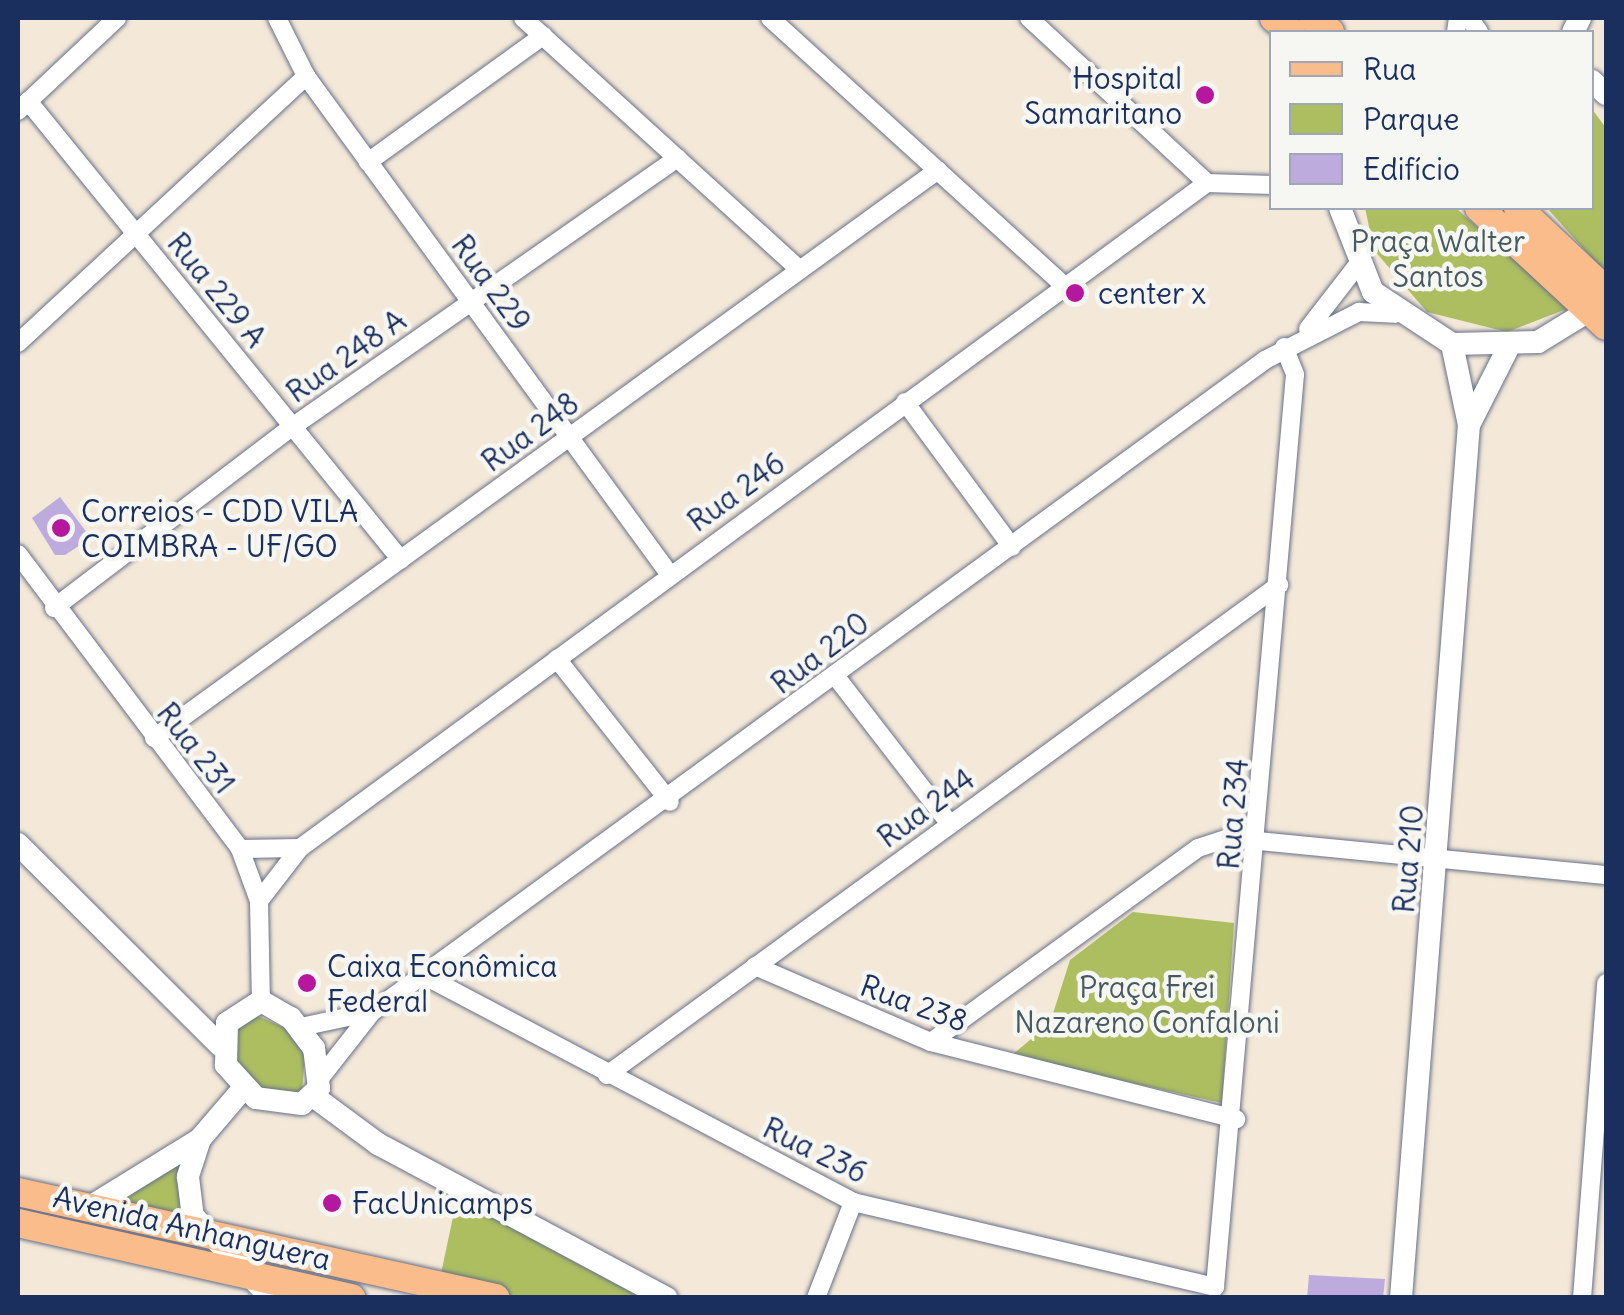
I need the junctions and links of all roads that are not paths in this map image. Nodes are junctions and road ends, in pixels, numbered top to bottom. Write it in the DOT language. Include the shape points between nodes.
graph roads {
  1 [pos="117,18"];
  2 [pos="277,18"];
  3 [pos="523,18"];
  4 [pos="770,18"];
  5 [pos="1030,18"];
  6 [pos="543,36"];
  7 [pos="306,76"];
  8 [pos="23,106"];
  9 [pos="677,158"];
  10 [pos="368,162"];
  11 [pos="938,170"];
  12 [pos="1207,183"];
  13 [pos="1269,185"];
  14 [pos="1341,210"];
  15 [pos="1482,210"];
  16 [pos="1520,210"];
  17 [pos="136,234"];
  18 [pos="1356,267"];
  19 [pos="800,270"];
  20 [pos="1066,286"];
  21 [pos="470,302"];
  22 [pos="1603,307"];
  23 [pos="1394,314"];
  24 [pos="1292,341"];
  25 [pos="18,342"];
  26 [pos="1452,344"];
  27 [pos="1508,348"];
  28 [pos="905,402"];
  29 [pos="1469,424"];
  30 [pos="292,427"];
  31 [pos="570,438"];
  32 [pos="1012,547"];
  33 [pos="18,554"];
  34 [pos="400,560"];
  35 [pos="670,575"];
  36 [pos="1279,586"];
  37 [pos="54,608"];
  38 [pos="557,659"];
  39 [pos="836,678"];
  40 [pos="154,738"];
  41 [pos="670,802"];
  42 [pos="950,824"];
  43 [pos="1259,840"];
  44 [pos="18,844"];
  45 [pos="300,848"];
  46 [pos="240,849"];
  47 [pos="1439,859"];
  48 [pos="1606,875"];
  49 [pos="258,901"];
  50 [pos="755,966"];
  51 [pos="423,975"];
  52 [pos="1606,983"];
  53 [pos="261,1002"];
  54 [pos="372,1012"];
  55 [pos="302,1027"];
  56 [pos="931,1042"];
  57 [pos="220,1044"];
  58 [pos="606,1076"];
  59 [pos="317,1087"];
  60 [pos="242,1090"];
  61 [pos="1236,1119"];
  62 [pos="200,1139"];
  63 [pos="1599,1160"];
  64 [pos="18,1192"];
  65 [pos="853,1202"];
  66 [pos="88,1208"];
  67 [pos="18,1223"];
  68 [pos="202,1234"];
  69 [pos="250,1275"];
  70 [pos="1218,1292"];
  71 [pos="272,1298"];
  72 [pos="352,1298"];
  73 [pos="496,1298"];
  74 [pos="666,1298"];
  75 [pos="816,1298"];
  76 [pos="1401,1298"];
  77 [pos="1582,1298"];
  1 -- 8 [label="street"];
  2 -- 7 [label="street, Rua 229"];
  3 -- 6 [label="street"];
  4 -- 11 [label="street"];
  5 -- 12 [label="street"];
  6 -- 9 [label="street"];
  6 -- 10 [label="street"];
  7 -- 10 [label="street, Rua 229"];
  7 -- 17 [label="street"];
  8 -- 17 [label="street, Rua 229 A"];
  9 -- 19 [label="street"];
  9 -- 21 [label="street, Rua 248 A"];
  10 -- 21 [label="street, Rua 229"];
  11 -- 19 [label="street, Rua 248"];
  11 -- 20 [label="street"];
  12 -- 13 [label="street"];
  12 -- 20 [label="street, Rua 246"];
  14 -- 18 [label="street"];
  15 -- 22 [label="main road"];
  16 -- 22 [label="main road"];
  17 -- 25 [label="street"];
  17 -- 30 [label="street, Rua 229 A"];
  18 -- 23 [label="street"];
  18 -- 24 [label="street, Rua 220"];
  19 -- 31 [label="street, Rua 248"];
  20 -- 28 [label="street, Rua 246"];
  21 -- 30 [label="street, Rua 248 A"];
  21 -- 31 [label="street, Rua 229"];
  22 -- 27 [label="street"];
  23 -- 24 [label="street, Rua 220" via="1359,312"];
  23 -- 26 [label="street"];
  24 -- 32 [label="street, Rua 220"];
  24 -- 36 [label="street, Rua 234"];
  26 -- 27 [label="street"];
  26 -- 29 [label="street, Rua 210"];
  27 -- 29 [label="street, Rua 210"];
  28 -- 32 [label="street"];
  28 -- 35 [label="street, Rua 246"];
  29 -- 47 [label="street, Rua 210"];
  30 -- 34 [label="street, Rua 229 A"];
  30 -- 37 [label="street, Rua 248 A"];
  31 -- 34 [label="street, Rua 248"];
  31 -- 35 [label="street, Rua 229"];
  32 -- 39 [label="street, Rua 220"];
  33 -- 37 [label="street, Rua 231"];
  34 -- 40 [label="street, Rua 248"];
  35 -- 38 [label="street, Rua 246"];
  36 -- 42 [label="street, Rua 244"];
  36 -- 43 [label="street, Rua 234"];
  37 -- 40 [label="street, Rua 231"];
  38 -- 41 [label="street"];
  38 -- 45 [label="street, Rua 246"];
  39 -- 41 [label="street, Rua 220"];
  39 -- 42 [label="street"];
  40 -- 46 [label="street, Rua 231"];
  41 -- 51 [label="street, Rua 220"];
  42 -- 50 [label="street, Rua 244"];
  43 -- 47 [label="street"];
  43 -- 56 [label="street" via="1198,848"];
  43 -- 61 [label="street, Rua 234"];
  44 -- 57 [label="street"];
  45 -- 46 [label="street"];
  45 -- 49 [label="street, Rua 246"];
  46 -- 49 [label="street, Rua 231"];
  47 -- 48 [label="street"];
  47 -- 76 [label="street, Rua 210"];
  49 -- 53 [label="street, Rua 231"];
  50 -- 56 [label="street, Rua 238"];
  50 -- 58 [label="street, Rua 244"];
  51 -- 54 [label="street, Rua 220"];
  51 -- 58 [label="street, Rua 236"];
  52 -- 63 [label="street"];
  53 -- 55 [label="street"];
  53 -- 57 [label="street" via="235,1010"];
  54 -- 55 [label="street, Rua 220"];
  54 -- 59 [label="street, Rua 220"];
  55 -- 59 [label="street"];
  56 -- 61 [label="street, Rua 238"];
  57 -- 60 [label="street"];
  58 -- 65 [label="street, Rua 236"];
  59 -- 60 [label="street" via="289,1107"];
  59 -- 74 [label="street" via="378,1144"];
  60 -- 62 [label="street"];
  61 -- 70 [label="street, Rua 234"];
  62 -- 66 [label="street"];
  62 -- 68 [label="street" via="188,1178"];
  63 -- 77 [label="street"];
  64 -- 66 [label="main road, Avenida Anhanguera"];
  65 -- 70 [label="street, Rua 236"];
  65 -- 75 [label="street"];
  66 -- 68 [label="main road, Avenida Anhanguera"];
  67 -- 69 [label="main road, Avenida Anhanguera"];
  68 -- 69 [label="street"];
  68 -- 73 [label="main road, Avenida Anhanguera"];
  69 -- 71 [label="street"];
  69 -- 72 [label="main road, Avenida Anhanguera"];
}
